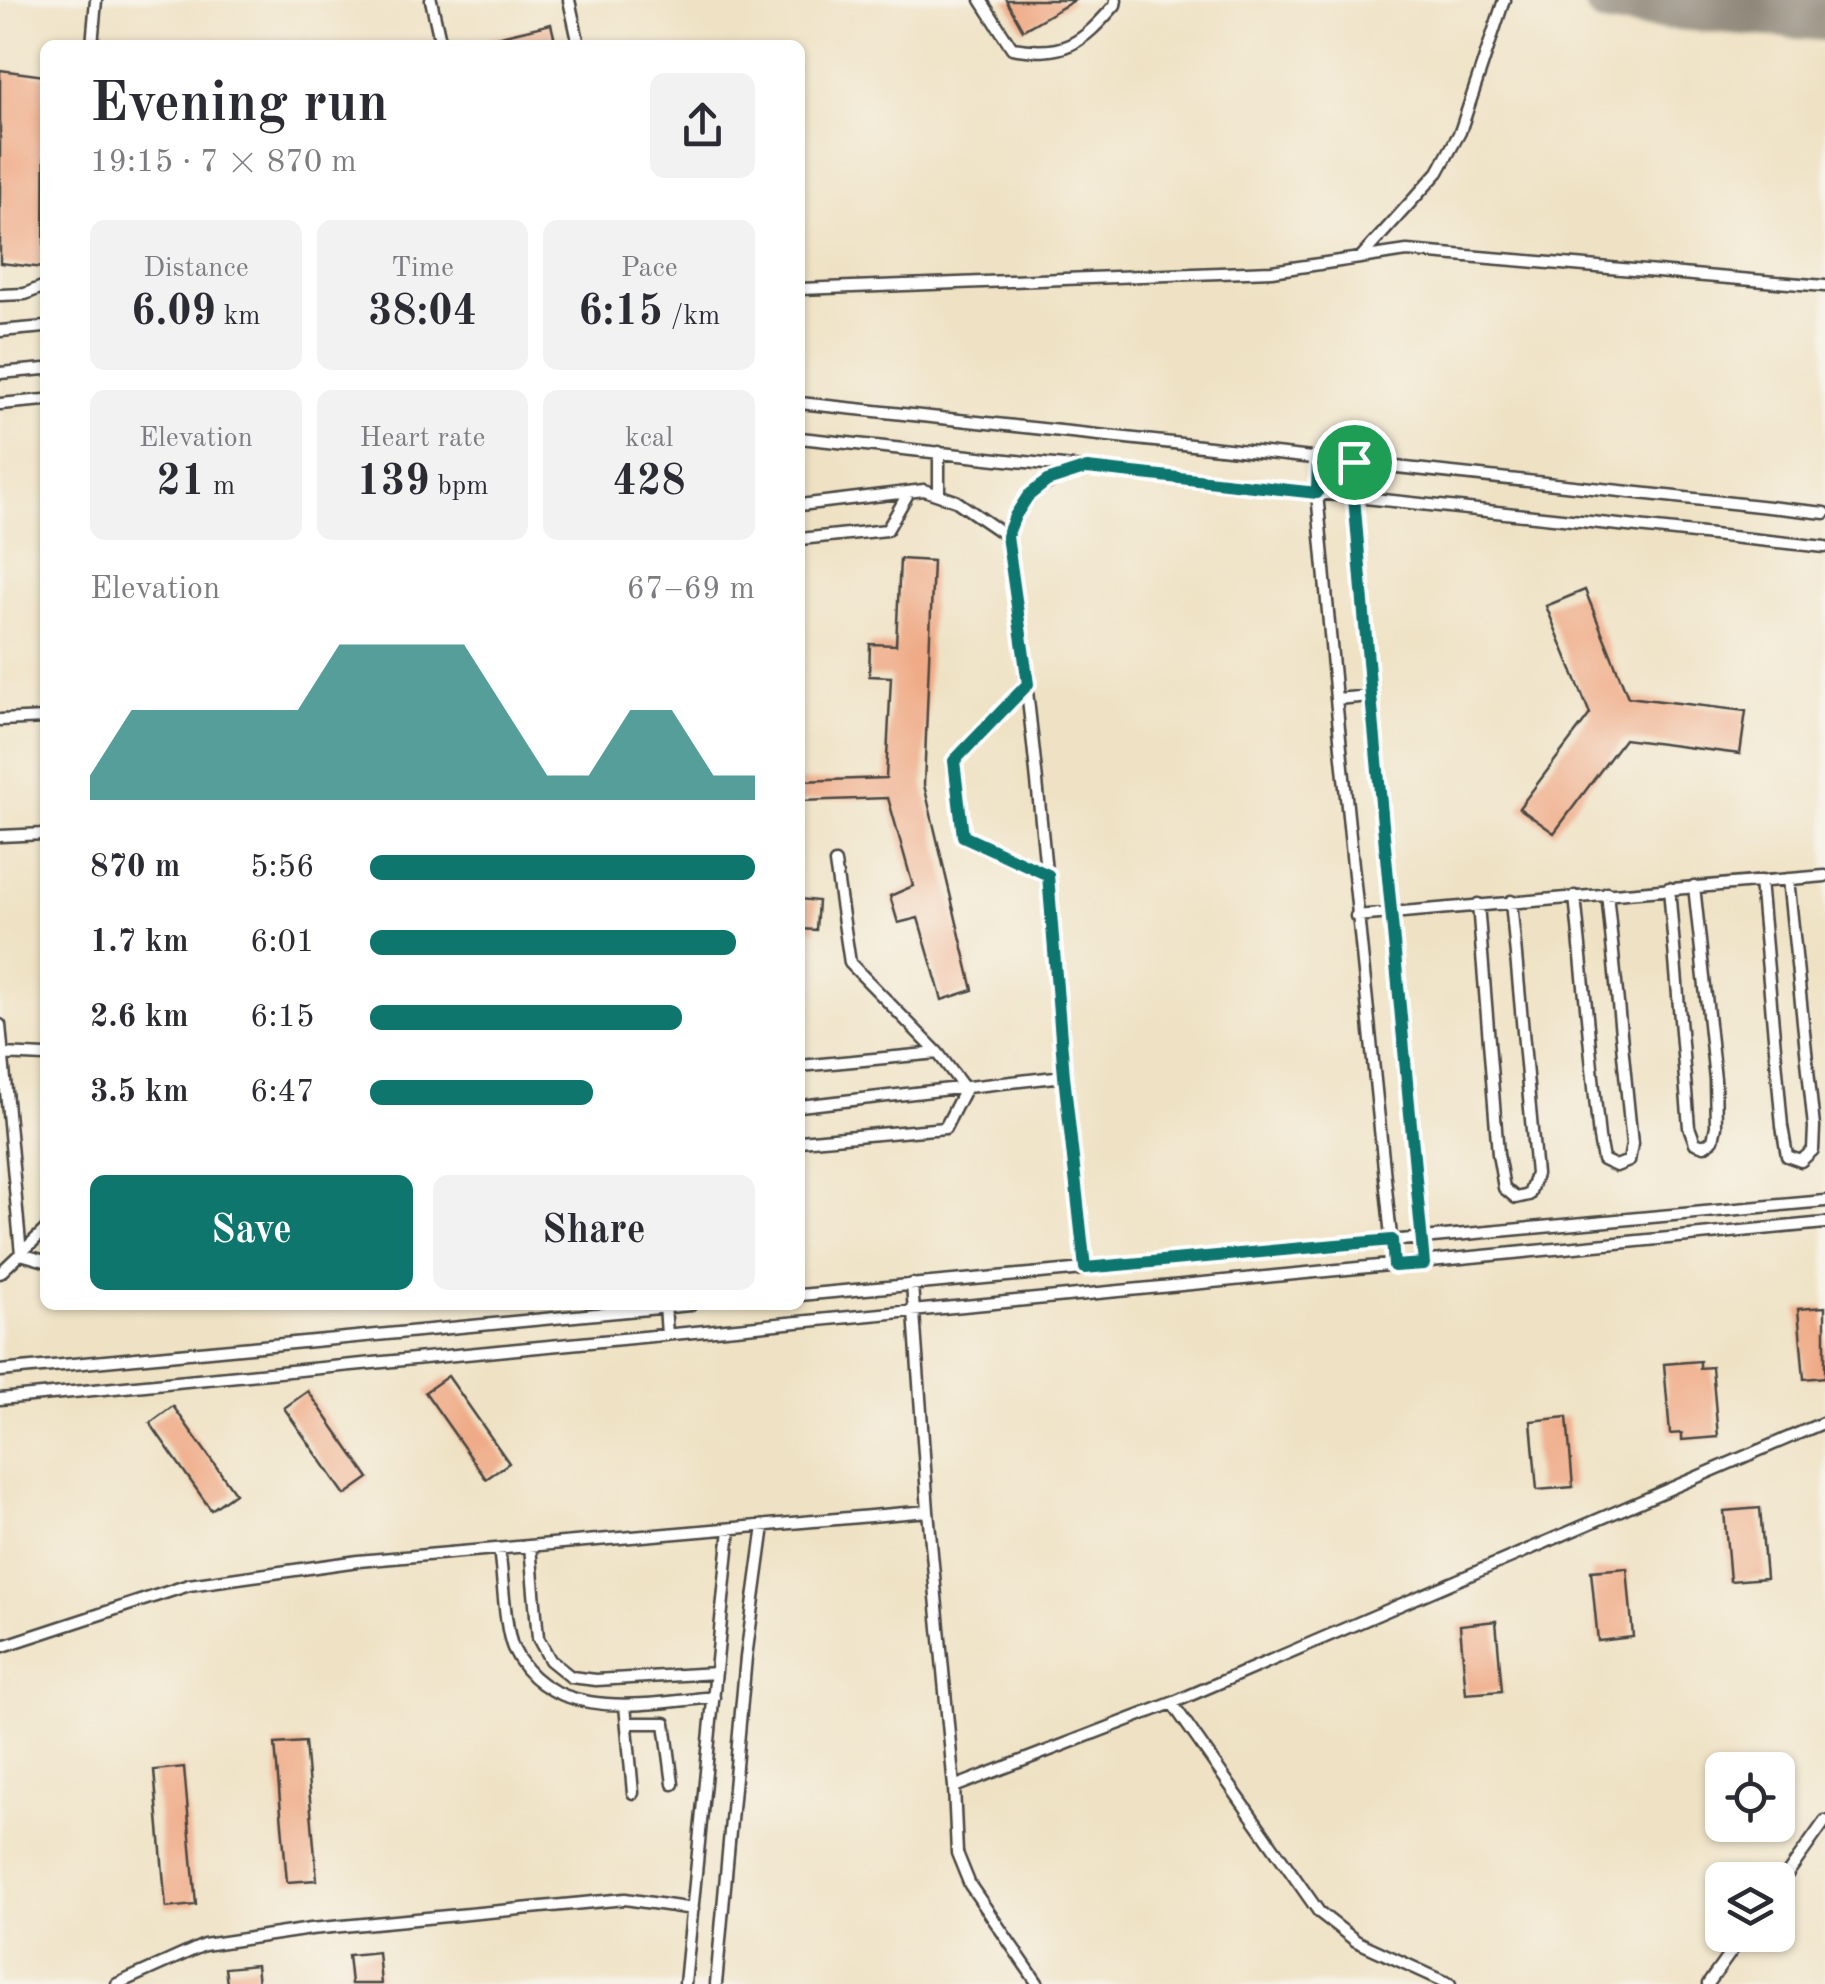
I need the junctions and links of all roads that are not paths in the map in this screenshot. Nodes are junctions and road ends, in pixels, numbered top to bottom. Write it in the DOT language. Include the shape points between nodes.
graph roads {
  1 [pos="96,0"];
  2 [pos="431,0"];
  3 [pos="568,0"];
  4 [pos="980,0"];
  5 [pos="1116,0"];
  6 [pos="1504,0"];
  7 [pos="92,40"];
  8 [pos="440,40"];
  9 [pos="578,40"];
  10 [pos="1361,257"];
  11 [pos="1825,286"];
  12 [pos="40,288"];
  13 [pos="805,289"];
  14 [pos="0,295"];
  15 [pos="40,327"];
  16 [pos="0,331"];
  17 [pos="40,369"];
  18 [pos="0,372"];
  19 [pos="40,400"];
  20 [pos="0,404"];
  21 [pos="805,404"];
  22 [pos="805,439"];
  23 [pos="939,452"];
  24 [pos="1318,459"];
  25 [pos="1354,462"];
  26 [pos="1087,468"];
  27 [pos="909,492"];
  28 [pos="1317,493"];
  29 [pos="939,495"];
  30 [pos="1354,497"];
  31 [pos="805,504"];
  32 [pos="1825,513"];
  33 [pos="1007,536"];
  34 [pos="805,538"];
  35 [pos="1825,547"];
  36 [pos="1028,684"];
  37 [pos="1371,696"];
  38 [pos="1336,698"];
  39 [pos="40,718"];
  40 [pos="0,720"];
  41 [pos="40,834"];
  42 [pos="0,836"];
  43 [pos="835,864"];
  44 [pos="1048,875"];
  45 [pos="1825,876"];
  46 [pos="1788,878"];
  47 [pos="1760,881"];
  48 [pos="1694,886"];
  49 [pos="1669,888"];
  50 [pos="1607,893"];
  51 [pos="1575,896"];
  52 [pos="1511,901"];
  53 [pos="1478,904"];
  54 [pos="1390,911"];
  55 [pos="1356,916"];
  56 [pos="0,1026"];
  57 [pos="938,1053"];
  58 [pos="3,1054"];
  59 [pos="40,1056"];
  60 [pos="805,1066"];
  61 [pos="1064,1076"];
  62 [pos="965,1088"];
  63 [pos="805,1105"];
  64 [pos="805,1141"];
  65 [pos="1825,1201"];
  66 [pos="1825,1223"];
  67 [pos="40,1235"];
  68 [pos="1421,1238"];
  69 [pos="1392,1240"];
  70 [pos="21,1254"];
  71 [pos="40,1259"];
  72 [pos="1424,1264"];
  73 [pos="1394,1266"];
  74 [pos="1085,1268"];
  75 [pos="0,1273"];
  76 [pos="912,1284"];
  77 [pos="805,1295"];
  78 [pos="624,1310"];
  79 [pos="665,1310"];
  80 [pos="916,1312"];
  81 [pos="667,1335"];
  82 [pos="0,1371"];
  83 [pos="0,1399"];
  84 [pos="1825,1422"];
  85 [pos="928,1511"];
  86 [pos="764,1526"];
  87 [pos="730,1528"];
  88 [pos="530,1546"];
  89 [pos="499,1549"];
  90 [pos="0,1647"];
  91 [pos="716,1673"];
  92 [pos="714,1698"];
  93 [pos="1172,1704"];
  94 [pos="626,1705"];
  95 [pos="627,1723"];
  96 [pos="672,1784"];
  97 [pos="954,1786"];
  98 [pos="634,1793"];
  99 [pos="1825,1821"];
  100 [pos="1795,1863"];
  101 [pos="693,1910"];
  102 [pos="1731,1952"];
  103 [pos="117,1984"];
  104 [pos="685,1984"];
  105 [pos="716,1984"];
  106 [pos="1038,1984"];
  107 [pos="1450,1984"];
  108 [pos="1708,1984"];
  1 -- 7 [label="lane"];
  2 -- 8 [label="lane"];
  3 -- 9 [label="lane"];
  4 -- 5 [label="lane" via="1012,48 1046,52 1088,36"];
  6 -- 10 [label="lane" via="1460,132 1438,172"];
  10 -- 11 [label="lane" via="1406,251"];
  10 -- 13 [label="lane" via="1272,270"];
  12 -- 14 [label="lane"];
  15 -- 16 [label="lane"];
  17 -- 18 [label="lane"];
  19 -- 20 [label="lane"];
  21 -- 24 [label="lane"];
  22 -- 23 [label="lane"];
  23 -- 26 [label="lane"];
  23 -- 29 [label="lane"];
  24 -- 25 [label="lane"];
  24 -- 28 [label="lane"];
  25 -- 30 [label="lane"];
  25 -- 32 [label="lane"];
  26 -- 28 [label="lane"];
  26 -- 33 [label="lane" via="1047,481 1028,496"];
  27 -- 29 [label="lane"];
  27 -- 31 [label="lane"];
  27 -- 34 [label="lane" via="887,530"];
  28 -- 30 [label="lane"];
  28 -- 38 [label="lane"];
  29 -- 33 [label="lane"];
  30 -- 35 [label="lane"];
  30 -- 37 [label="lane"];
  33 -- 36 [label="lane"];
  36 -- 44 [label="lane"];
  36 -- 44 [label="lane" via="954,761 963,836"];
  37 -- 38 [label="lane"];
  37 -- 54 [label="lane"];
  38 -- 55 [label="lane"];
  39 -- 40 [label="lane"];
  41 -- 42 [label="lane"];
  43 -- 57 [label="lane" via="850,963"];
  44 -- 61 [label="lane"];
  45 -- 46 [label="lane"];
  46 -- 47 [label="lane"];
  46 -- 47 [label="lane" via="1814,1127 1814,1150 1801,1160 1787,1156 1782,1126"];
  47 -- 48 [label="lane"];
  48 -- 49 [label="lane"];
  48 -- 49 [label="lane" via="1716,1110 1714,1140 1704,1146 1689,1127"];
  49 -- 50 [label="lane"];
  50 -- 51 [label="lane"];
  50 -- 51 [label="lane" via="1632,1144 1629,1161 1616,1166 1604,1160 1598,1138"];
  51 -- 52 [label="lane"];
  52 -- 53 [label="lane"];
  52 -- 53 [label="lane" via="1536,1174 1529,1194 1516,1198 1504,1188 1498,1154"];
  53 -- 54 [label="lane"];
  54 -- 55 [label="lane"];
  54 -- 68 [label="lane"];
  55 -- 69 [label="lane"];
  56 -- 58 [label="lane"];
  57 -- 60 [label="lane"];
  57 -- 62 [label="lane"];
  58 -- 59 [label="lane"];
  58 -- 70 [label="lane"];
  61 -- 62 [label="lane"];
  61 -- 74 [label="lane"];
  62 -- 63 [label="lane"];
  62 -- 64 [label="lane" via="946,1128"];
  65 -- 68 [label="lane"];
  66 -- 72 [label="lane"];
  67 -- 70 [label="lane"];
  68 -- 69 [label="lane"];
  68 -- 72 [label="lane"];
  69 -- 73 [label="lane"];
  69 -- 74 [label="lane"];
  70 -- 71 [label="lane"];
  70 -- 75 [label="lane"];
  72 -- 73 [label="lane"];
  73 -- 80 [label="lane"];
  74 -- 76 [label="lane"];
  76 -- 77 [label="lane"];
  76 -- 80 [label="lane"];
  78 -- 82 [label="lane"];
  79 -- 81 [label="lane"];
  80 -- 81 [label="lane"];
  80 -- 85 [label="lane"];
  81 -- 83 [label="lane"];
  84 -- 93 [label="lane"];
  85 -- 86 [label="lane"];
  85 -- 97 [label="lane"];
  86 -- 87 [label="lane"];
  86 -- 105 [label="lane"];
  87 -- 88 [label="lane"];
  87 -- 91 [label="lane"];
  88 -- 89 [label="lane"];
  88 -- 91 [label="lane" via="538,1638 550,1660 572,1677"];
  89 -- 90 [label="lane" via="190,1585"];
  89 -- 94 [label="lane" via="512,1645 533,1680 558,1696"];
  91 -- 92 [label="lane"];
  92 -- 94 [label="lane"];
  92 -- 101 [label="lane"];
  93 -- 97 [label="lane"];
  93 -- 107 [label="lane" via="1319,1912 1356,1941"];
  94 -- 95 [label="lane"];
  95 -- 96 [label="lane" via="665,1723"];
  95 -- 98 [label="lane"];
  97 -- 106 [label="lane" via="956,1854"];
  99 -- 100 [label="lane"];
  101 -- 103 [label="lane" via="626,1899 311,1928 204,1945"];
  101 -- 104 [label="lane"];
  102 -- 108 [label="lane"];
}
